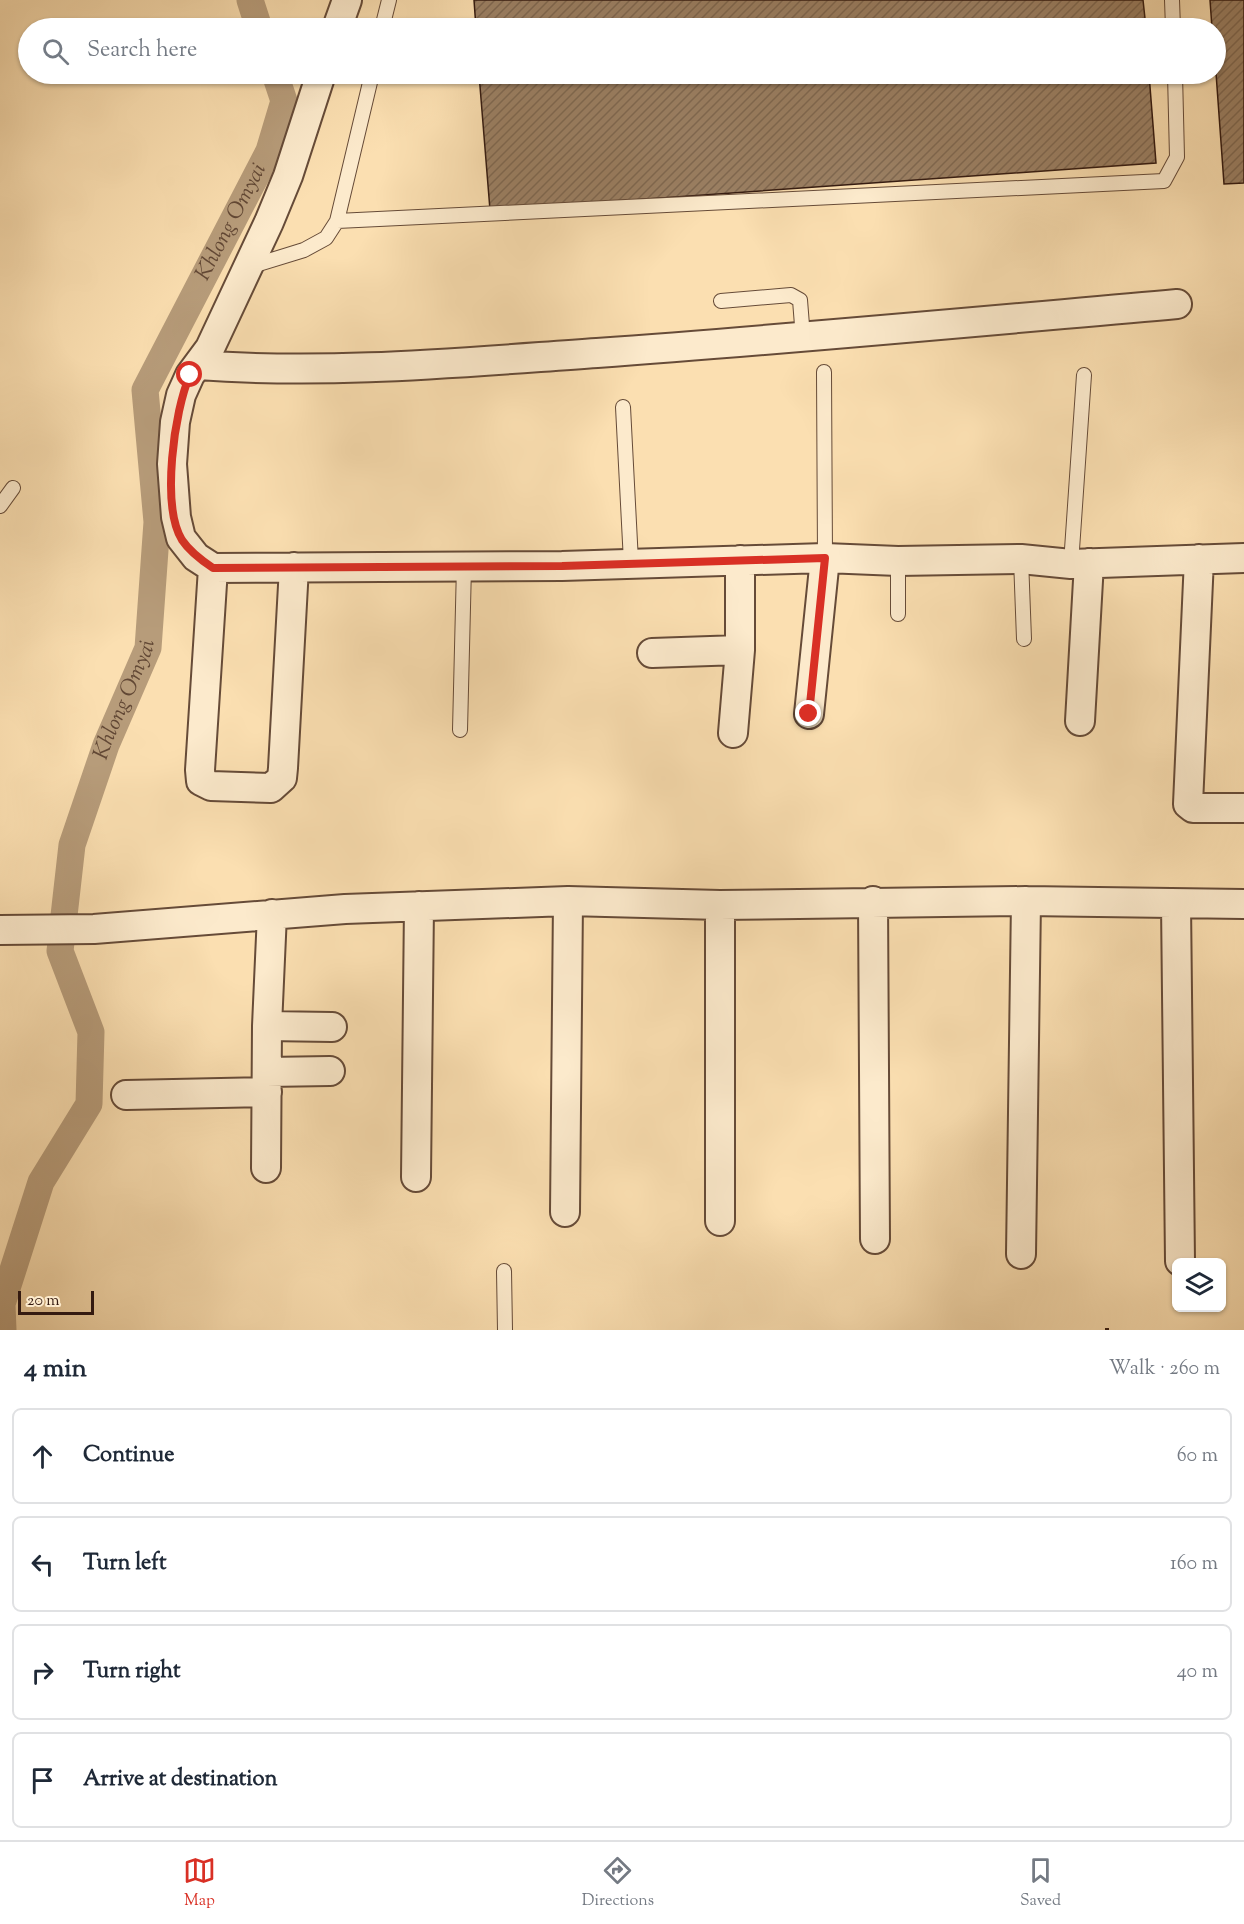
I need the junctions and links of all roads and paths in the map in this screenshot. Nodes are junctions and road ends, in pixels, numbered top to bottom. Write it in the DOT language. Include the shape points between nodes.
graph roads {
  1 [pos="347,0"];
  2 [pos="389,0"];
  3 [pos="1173,0"];
  4 [pos="341,18"];
  5 [pos="384,18"];
  6 [pos="1173,18"];
  7 [pos="318,84"];
  8 [pos="370,84"];
  9 [pos="1175,84"];
  10 [pos="337,221"];
  11 [pos="249,267"];
  12 [pos="721,301"];
  13 [pos="1177,304"];
  14 [pos="803,338"];
  15 [pos="198,365"];
  16 [pos="824,372"];
  17 [pos="1084,375"];
  18 [pos="623,408"];
  19 [pos="13,488"];
  20 [pos="0,506"];
  21 [pos="825,558"];
  22 [pos="1244,558"];
  23 [pos="1199,559"];
  24 [pos="740,560"];
  25 [pos="1021,560"];
  26 [pos="898,561"];
  27 [pos="631,562"];
  28 [pos="1080,563"];
  29 [pos="464,566"];
  30 [pos="294,567"];
  31 [pos="213,568"];
  32 [pos="898,614"];
  33 [pos="1024,639"];
  34 [pos="740,650"];
  35 [pos="652,652"];
  36 [pos="809,714"];
  37 [pos="1080,721"];
  38 [pos="460,730"];
  39 [pos="733,733"];
  40 [pos="1244,808"];
  41 [pos="568,901"];
  42 [pos="1026,901"];
  43 [pos="873,902"];
  44 [pos="1176,904"];
  45 [pos="1244,904"];
  46 [pos="720,905"];
  47 [pos="419,906"];
  48 [pos="272,914"];
  49 [pos="1,930"];
  50 [pos="267,1026"];
  51 [pos="332,1027"];
  52 [pos="330,1071"];
  53 [pos="267,1082"];
  54 [pos="126,1095"];
  55 [pos="266,1168"];
  56 [pos="416,1177"];
  57 [pos="565,1212"];
  58 [pos="720,1221"];
  59 [pos="875,1239"];
  60 [pos="1021,1254"];
  61 [pos="1180,1258"];
  62 [pos="504,1271"];
  63 [pos="505,1330"];
  1 -- 4 [label="street"];
  2 -- 5 [label="lane"];
  3 -- 6 [label="lane"];
  7 -- 11 [label="street" via="288,176"];
  8 -- 10 [label="lane"];
  9 -- 10 [label="lane" via="1177,157 1164,181"];
  10 -- 11 [label="lane" via="326,238 304,250"];
  11 -- 15 [label="street"];
  12 -- 14 [label="lane" via="791,295 800,300"];
  13 -- 14 [label="street"];
  14 -- 15 [label="street" via="468,362 264,370"];
  15 -- 31 [label="street" via="181,395 175,422 173,494 181,538 196,557"];
  16 -- 21 [label="lane"];
  17 -- 28 [label="lane"];
  18 -- 27 [label="lane"];
  19 -- 20 [label="lane"];
  21 -- 24 [label="street"];
  21 -- 26 [label="street"];
  21 -- 36 [label="street"];
  22 -- 23 [label="street"];
  23 -- 28 [label="street"];
  23 -- 40 [label="street" via="1188,804 1193,808"];
  24 -- 27 [label="street"];
  24 -- 34 [label="street"];
  25 -- 26 [label="street"];
  25 -- 28 [label="street"];
  25 -- 33 [label="lane"];
  26 -- 32 [label="lane"];
  27 -- 29 [label="street"];
  28 -- 37 [label="street"];
  29 -- 30 [label="street"];
  29 -- 38 [label="lane"];
  30 -- 31 [label="street"];
  30 -- 31 [label="street" via="282,778 271,788 211,786 201,781"];
  34 -- 35 [label="street"];
  34 -- 39 [label="street"];
  41 -- 46 [label="street"];
  41 -- 47 [label="street"];
  41 -- 57 [label="street"];
  42 -- 43 [label="street"];
  42 -- 44 [label="street"];
  42 -- 60 [label="street"];
  43 -- 46 [label="street"];
  43 -- 59 [label="street"];
  44 -- 45 [label="street"];
  44 -- 61 [label="street"];
  46 -- 58 [label="street"];
  47 -- 48 [label="street"];
  47 -- 56 [label="street"];
  48 -- 49 [label="street" via="94,929"];
  48 -- 50 [label="street"];
  50 -- 51 [label="street"];
  50 -- 53 [label="street"];
  52 -- 53 [label="street"];
  53 -- 54 [label="street"];
  53 -- 55 [label="street"];
  62 -- 63 [label="lane"];
}
